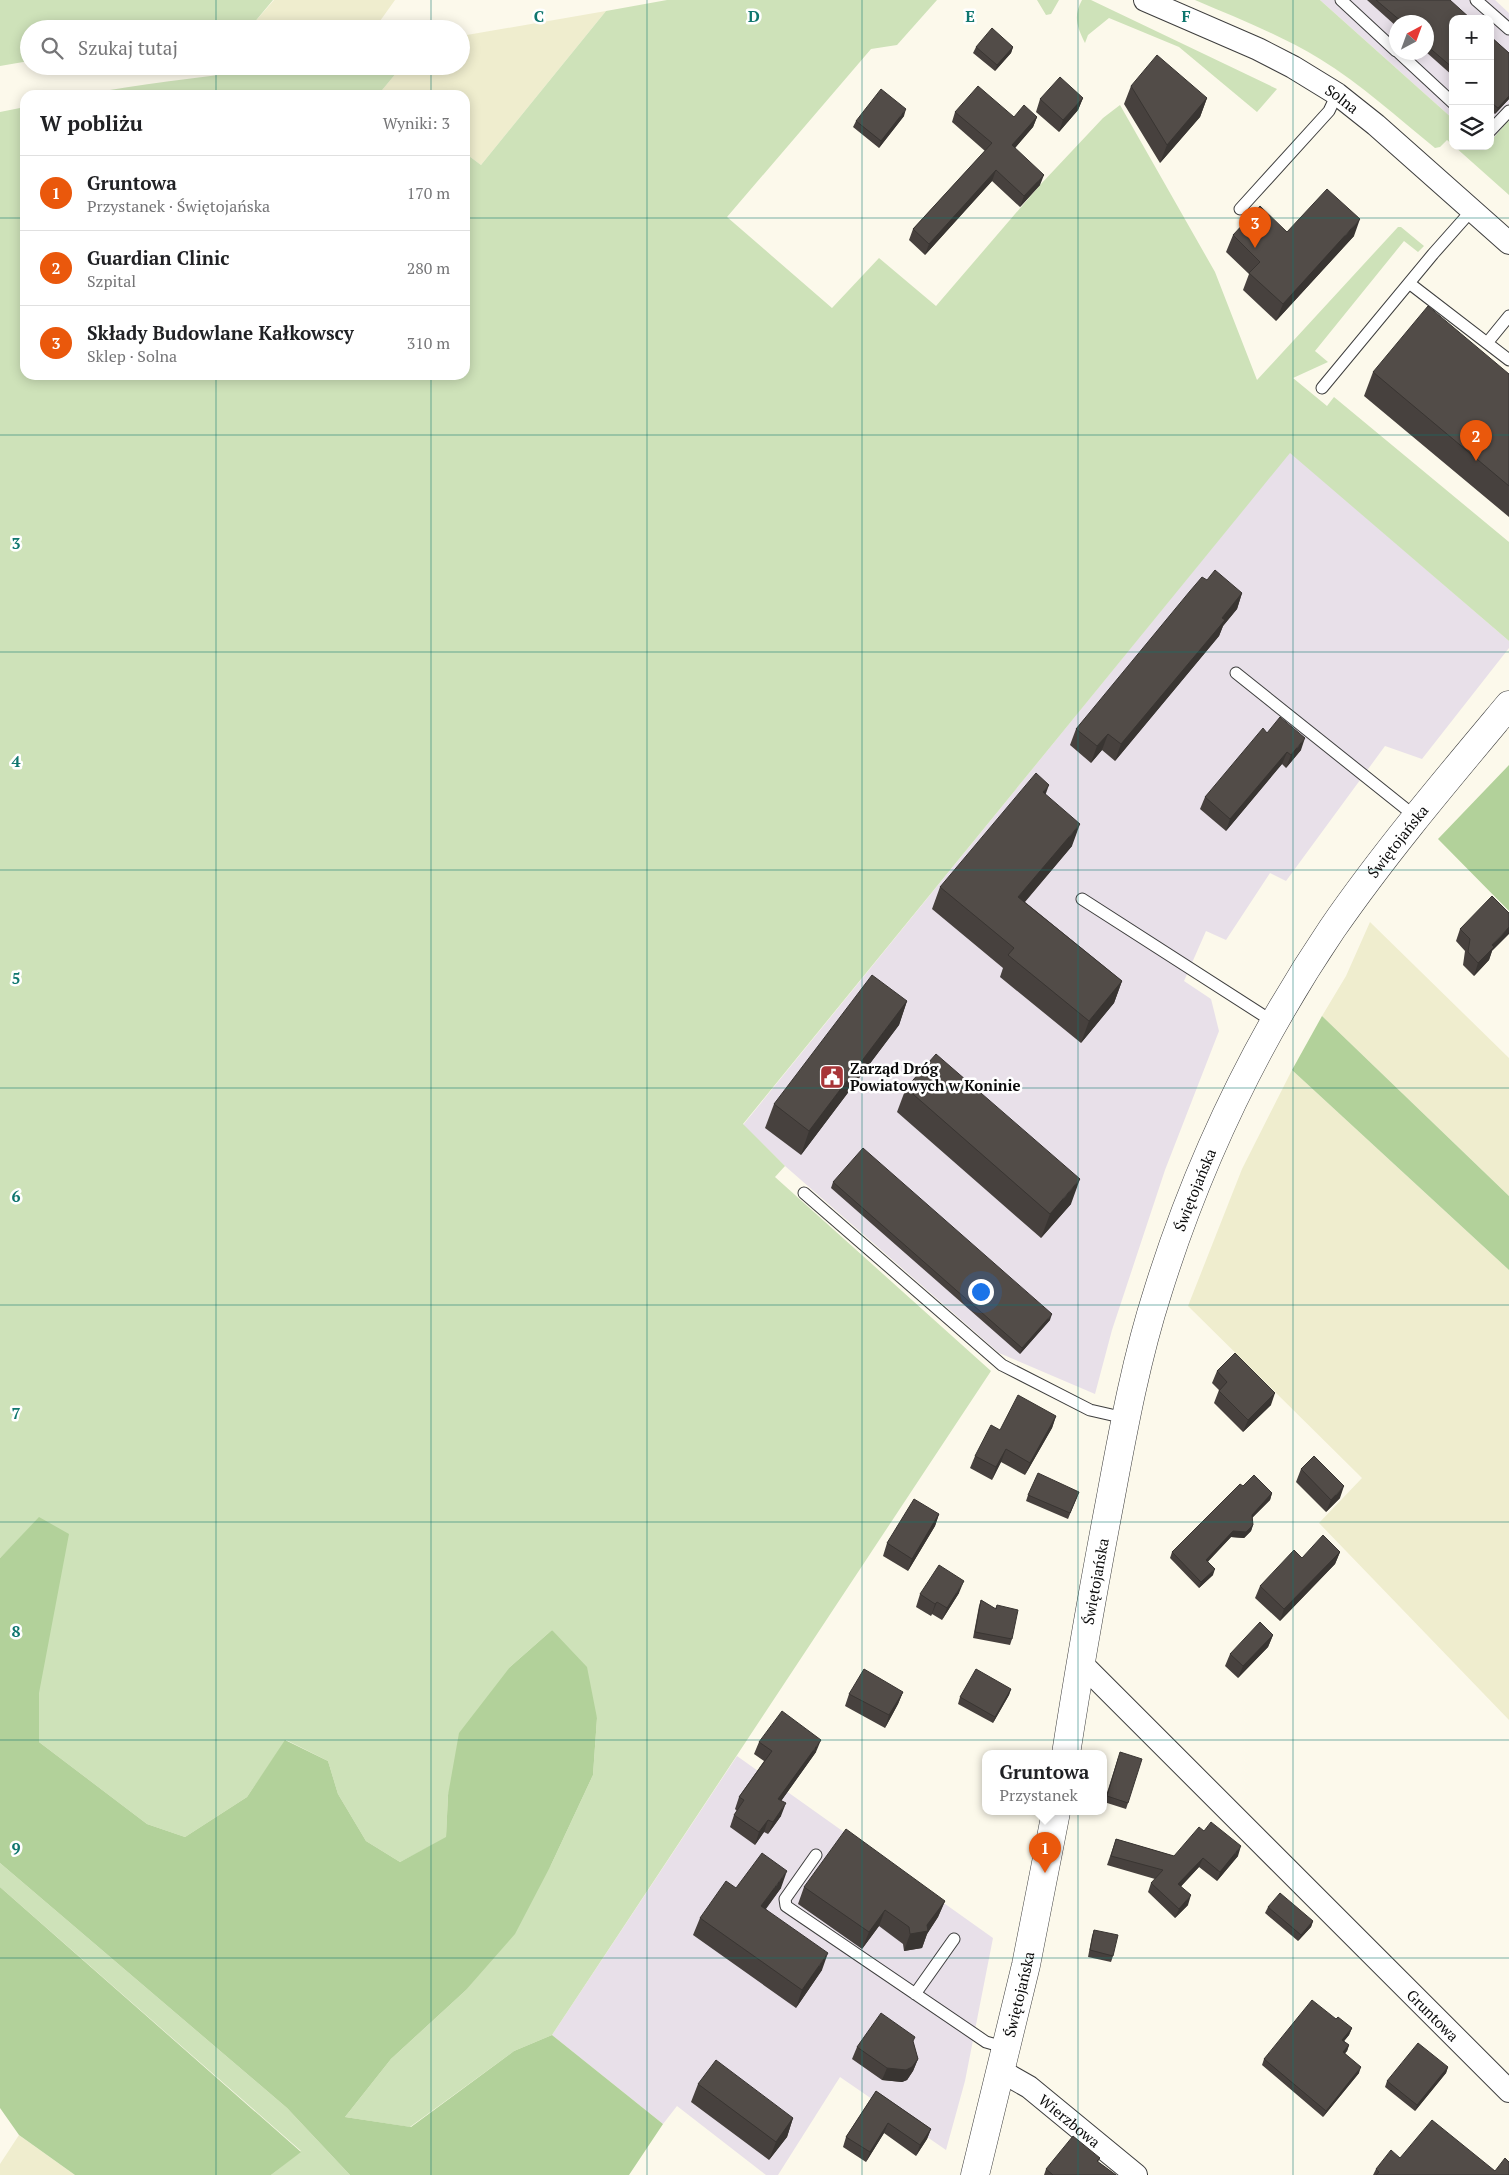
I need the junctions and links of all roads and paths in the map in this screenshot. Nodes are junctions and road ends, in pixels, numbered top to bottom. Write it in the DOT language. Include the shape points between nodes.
graph roads {
  1 [pos="1145,0"];
  2 [pos="1341,0"];
  3 [pos="1476,0"];
  4 [pos="1509,29"];
  5 [pos="1389,45"];
  6 [pos="1406,60"];
  7 [pos="1337,94"];
  8 [pos="1449,99"];
  9 [pos="1509,111"];
  10 [pos="1494,127"];
  11 [pos="1240,209"];
  12 [pos="1472,210"];
  13 [pos="1509,243"];
  14 [pos="1409,283"];
  15 [pos="1509,316"];
  16 [pos="1487,343"];
  17 [pos="1509,360"];
  18 [pos="1322,388"];
  19 [pos="1236,673"];
  20 [pos="1509,705"];
  21 [pos="1416,817"];
  22 [pos="1082,899"];
  23 [pos="1275,1023"];
  24 [pos="804,1193"];
  25 [pos="1125,1418"];
  26 [pos="1081,1663"];
  27 [pos="1067,1750"];
  28 [pos="1055,1815"];
  29 [pos="816,1855"];
  30 [pos="954,1939"];
  31 [pos="915,1994"];
  32 [pos="1004,2060"];
  33 [pos="1509,2091"];
  34 [pos="975,2175"];
  35 [pos="1136,2175"];
  1 -- 7 [label="street, Solna" via="1258,49"];
  2 -- 5 [label="lane"];
  3 -- 4 [label="lane"];
  6 -- 8 [label="lane"];
  7 -- 11 [label="lane" via="1329,110"];
  7 -- 12 [label="street, Solna"];
  9 -- 10 [label="lane"];
  12 -- 13 [label="street, Solna"];
  12 -- 14 [label="lane"];
  14 -- 16 [label="lane"];
  14 -- 18 [label="lane"];
  15 -- 16 [label="lane"];
  16 -- 17 [label="lane"];
  19 -- 21 [label="lane"];
  20 -- 21 [label="street, Świętojańska"];
  21 -- 23 [label="street, Świętojańska" via="1332,930"];
  22 -- 23 [label="lane"];
  23 -- 25 [label="street, Świętojańska" via="1209,1152 1182,1221 1145,1334"];
  24 -- 25 [label="lane" via="1002,1366 1090,1410"];
  25 -- 26 [label="street, Świętojańska"];
  26 -- 27 [label="street, Świętojańska"];
  26 -- 33 [label="street, Gruntowa"];
  28 -- 32 [label="street, Świętojańska"];
  29 -- 31 [label="lane" via="785,1899 786,1906"];
  30 -- 31 [label="lane"];
  31 -- 32 [label="lane" via="986,2042"];
  32 -- 34 [label="street, Świętojańska"];
  32 -- 35 [label="street, Wierzbowa" via="1029,2087"];
}
